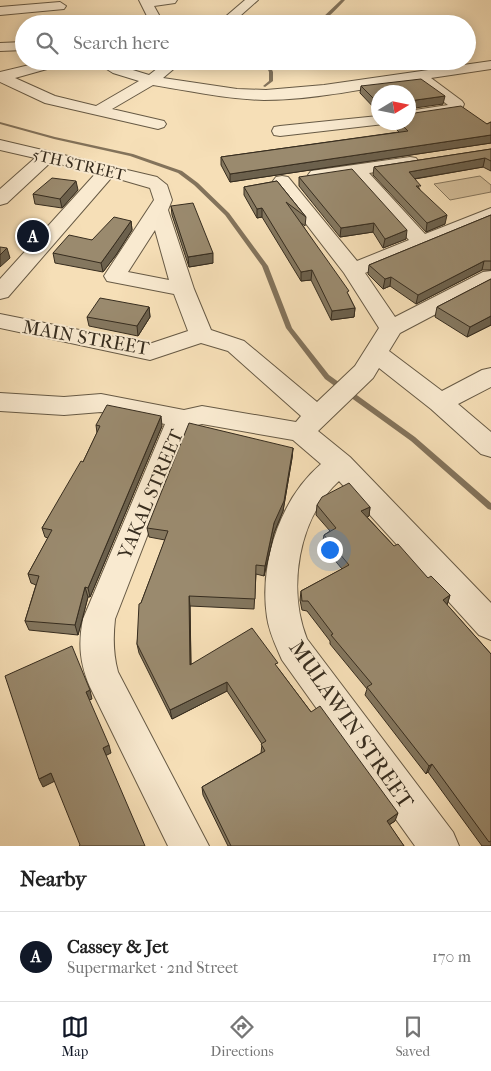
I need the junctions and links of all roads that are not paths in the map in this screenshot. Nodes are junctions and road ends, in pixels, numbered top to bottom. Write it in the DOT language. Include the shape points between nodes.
graph roads {
  1 [pos="171,0"];
  2 [pos="252,0"];
  3 [pos="146,2"];
  4 [pos="60,7"];
  5 [pos="0,11"];
  6 [pos="153,15"];
  7 [pos="233,15"];
  8 [pos="15,46"];
  9 [pos="0,47"];
  10 [pos="491,65"];
  11 [pos="476,67"];
  12 [pos="27,70"];
  13 [pos="118,70"];
  14 [pos="164,70"];
  15 [pos="458,70"];
  16 [pos="419,76"];
  17 [pos="1,77"];
  18 [pos="151,80"];
  19 [pos="296,94"];
  20 [pos="98,111"];
  21 [pos="416,115"];
  22 [pos="371,122"];
  23 [pos="158,124"];
  24 [pos="0,145"];
  25 [pos="48,156"];
  26 [pos="424,160"];
  27 [pos="108,170"];
  28 [pos="356,170"];
  29 [pos="0,200"];
  30 [pos="158,210"];
  31 [pos="491,214"];
  32 [pos="422,242"];
  33 [pos="353,270"];
  34 [pos="491,277"];
  35 [pos="183,289"];
  36 [pos="0,292"];
  37 [pos="0,322"];
  38 [pos="391,328"];
  39 [pos="201,335"];
  40 [pos="370,363"];
  41 [pos="491,376"];
  42 [pos="0,402"];
  43 [pos="440,403"];
  44 [pos="184,419"];
  45 [pos="309,424"];
  46 [pos="491,447"];
  47 [pos="340,464"];
  48 [pos="491,625"];
  49 [pos="189,846"];
  50 [pos="439,846"];
  1 -- 3 [label="street"];
  2 -- 7 [label="street"];
  3 -- 6 [label="street"];
  4 -- 5 [label="street"];
  8 -- 9 [label="street"];
  10 -- 11 [label="street"];
  12 -- 17 [label="street"];
  13 -- 18 [label="street"];
  14 -- 18 [label="street"];
  15 -- 16 [label="street"];
  16 -- 19 [label="street"];
  16 -- 21 [label="street" via="456,104 456,109"];
  17 -- 20 [label="street" via="50,100"];
  18 -- 19 [label="street" via="237,94"];
  18 -- 20 [label="street"];
  19 -- 22 [label="street" via="282,120 282,137"];
  20 -- 23 [label="street"];
  24 -- 25 [label="street, 5TH STREET"];
  25 -- 27 [label="street, 5TH STREET"];
  25 -- 29 [label="street"];
  26 -- 28 [label="street"];
  27 -- 30 [label="street, 5TH STREET" via="158,185 163,200"];
  27 -- 36 [label="street"];
  28 -- 32 [label="street"];
  28 -- 33 [label="street" via="274,182"];
  30 -- 35 [label="street"];
  30 -- 35 [label="street" via="115,276"];
  31 -- 32 [label="street"];
  32 -- 33 [label="street"];
  33 -- 38 [label="street"];
  34 -- 38 [label="street"];
  35 -- 39 [label="street"];
  37 -- 39 [label="street, MAIN STREET" via="150,352"];
  38 -- 40 [label="street"];
  39 -- 45 [label="street" via="236,346"];
  40 -- 43 [label="street"];
  40 -- 45 [label="street"];
  41 -- 43 [label="street"];
  42 -- 44 [label="street" via="64,406 101,403"];
  43 -- 46 [label="street"];
  44 -- 45 [label="street, YAKAL STREET" via="202,415"];
  44 -- 49 [label="street, YAKAL STREET" via="174,430 98,618 96,656 102,676"];
  45 -- 47 [label="street, YAKAL STREET"];
  47 -- 48 [label="street, YAKAL STREET"];
  47 -- 50 [label="street, MULAWIN STREET" via="315,487 301,508 291,533 281,588 284,617 294,649"];
}
